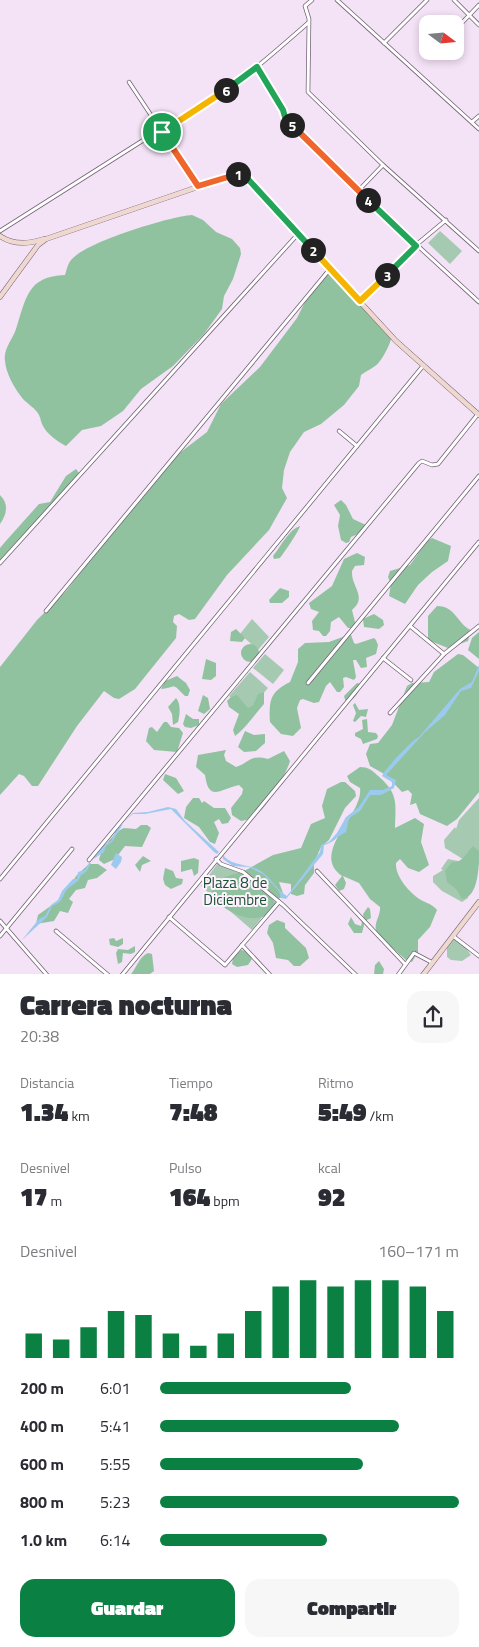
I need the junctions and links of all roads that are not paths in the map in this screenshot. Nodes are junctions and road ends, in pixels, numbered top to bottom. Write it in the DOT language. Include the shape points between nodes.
graph roads {
  1 [pos="312,0"];
  2 [pos="337,0"];
  3 [pos="427,0"];
  4 [pos="454,0"];
  5 [pos="479,5"];
  6 [pos="469,16"];
  7 [pos="464,21"];
  8 [pos="308,23"];
  9 [pos="479,25"];
  10 [pos="384,43"];
  11 [pos="257,67"];
  12 [pos="129,82"];
  13 [pos="479,116"];
  14 [pos="472,122"];
  15 [pos="479,129"];
  16 [pos="162,132"];
  17 [pos="384,165"];
  18 [pos="198,186"];
  19 [pos="358,191"];
  20 [pos="446,220"];
  21 [pos="0,232"];
  22 [pos="298,234"];
  23 [pos="0,236"];
  24 [pos="46,238"];
  25 [pos="416,246"];
  26 [pos="479,251"];
  27 [pos="330,269"];
  28 [pos="0,297"];
  29 [pos="478,300"];
  30 [pos="360,301"];
  31 [pos="423,366"];
  32 [pos="478,414"];
  33 [pos="339,431"];
  34 [pos="357,446"];
  35 [pos="479,476"];
  36 [pos="479,542"];
  37 [pos="0,562"];
  38 [pos="46,610"];
  39 [pos="410,625"];
  40 [pos="479,626"];
  41 [pos="444,654"];
  42 [pos="383,658"];
  43 [pos="410,680"];
  44 [pos="308,682"];
  45 [pos="390,713"];
  46 [pos="72,850"];
  47 [pos="216,859"];
  48 [pos="89,860"];
  49 [pos="317,871"];
  50 [pos="0,879"];
  51 [pos="279,902"];
  52 [pos="479,902"];
  53 [pos="169,917"];
  54 [pos="0,921"];
  55 [pos="7,927"];
  56 [pos="56,931"];
  57 [pos="452,935"];
  58 [pos="0,936"];
  59 [pos="242,945"];
  60 [pos="479,956"];
  61 [pos="431,962"];
  62 [pos="405,964"];
  63 [pos="47,974"];
  64 [pos="108,974"];
  65 [pos="122,974"];
  66 [pos="270,974"];
  67 [pos="356,974"];
  68 [pos="398,974"];
  69 [pos="423,974"];
  1 -- 8 [label="street" via="305,6"];
  2 -- 10 [label="street"];
  3 -- 10 [label="street"];
  4 -- 6 [label="street"];
  5 -- 6 [label="street"];
  6 -- 7 [label="street"];
  6 -- 9 [label="street"];
  8 -- 11 [label="street"];
  8 -- 17 [label="street" via="308,92"];
  10 -- 14 [label="street"];
  11 -- 16 [label="street"];
  11 -- 19 [label="street" via="285,117"];
  12 -- 16 [label="street"];
  13 -- 14 [label="street"];
  14 -- 15 [label="street"];
  16 -- 18 [label="street"];
  16 -- 21 [label="street" via="142,141"];
  17 -- 19 [label="street"];
  17 -- 20 [label="street"];
  18 -- 22 [label="main road" via="241,175 246,177"];
  18 -- 24 [label="main road"];
  19 -- 25 [label="street"];
  20 -- 25 [label="street"];
  20 -- 26 [label="street"];
  22 -- 27 [label="main road"];
  22 -- 37 [label="street"];
  23 -- 24 [label="main road" via="20,243"];
  24 -- 28 [label="main road"];
  25 -- 29 [label="street"];
  25 -- 30 [label="street"];
  27 -- 30 [label="main road"];
  27 -- 38 [label="street"];
  30 -- 31 [label="main road"];
  31 -- 32 [label="main road"];
  31 -- 34 [label="street"];
  32 -- 48 [label="street" via="438,464 419,462"];
  33 -- 34 [label="street"];
  34 -- 50 [label="street"];
  35 -- 44 [label="street"];
  36 -- 39 [label="street"];
  39 -- 41 [label="street"];
  39 -- 42 [label="street"];
  40 -- 41 [label="street"];
  41 -- 45 [label="street"];
  42 -- 43 [label="street"];
  42 -- 47 [label="street"];
  46 -- 55 [label="street"];
  47 -- 51 [label="street" via="243,872"];
  47 -- 53 [label="street"];
  49 -- 62 [label="street"];
  51 -- 59 [label="street"];
  51 -- 67 [label="street"];
  52 -- 57 [label="main road"];
  53 -- 59 [label="street" via="225,965"];
  53 -- 65 [label="street"];
  54 -- 55 [label="street"];
  55 -- 58 [label="street"];
  55 -- 63 [label="street"];
  56 -- 64 [label="street"];
  57 -- 60 [label="street"];
  57 -- 61 [label="main road"];
  59 -- 66 [label="street"];
  61 -- 62 [label="street" via="416,953"];
  61 -- 69 [label="main road"];
  62 -- 68 [label="street"];
}
